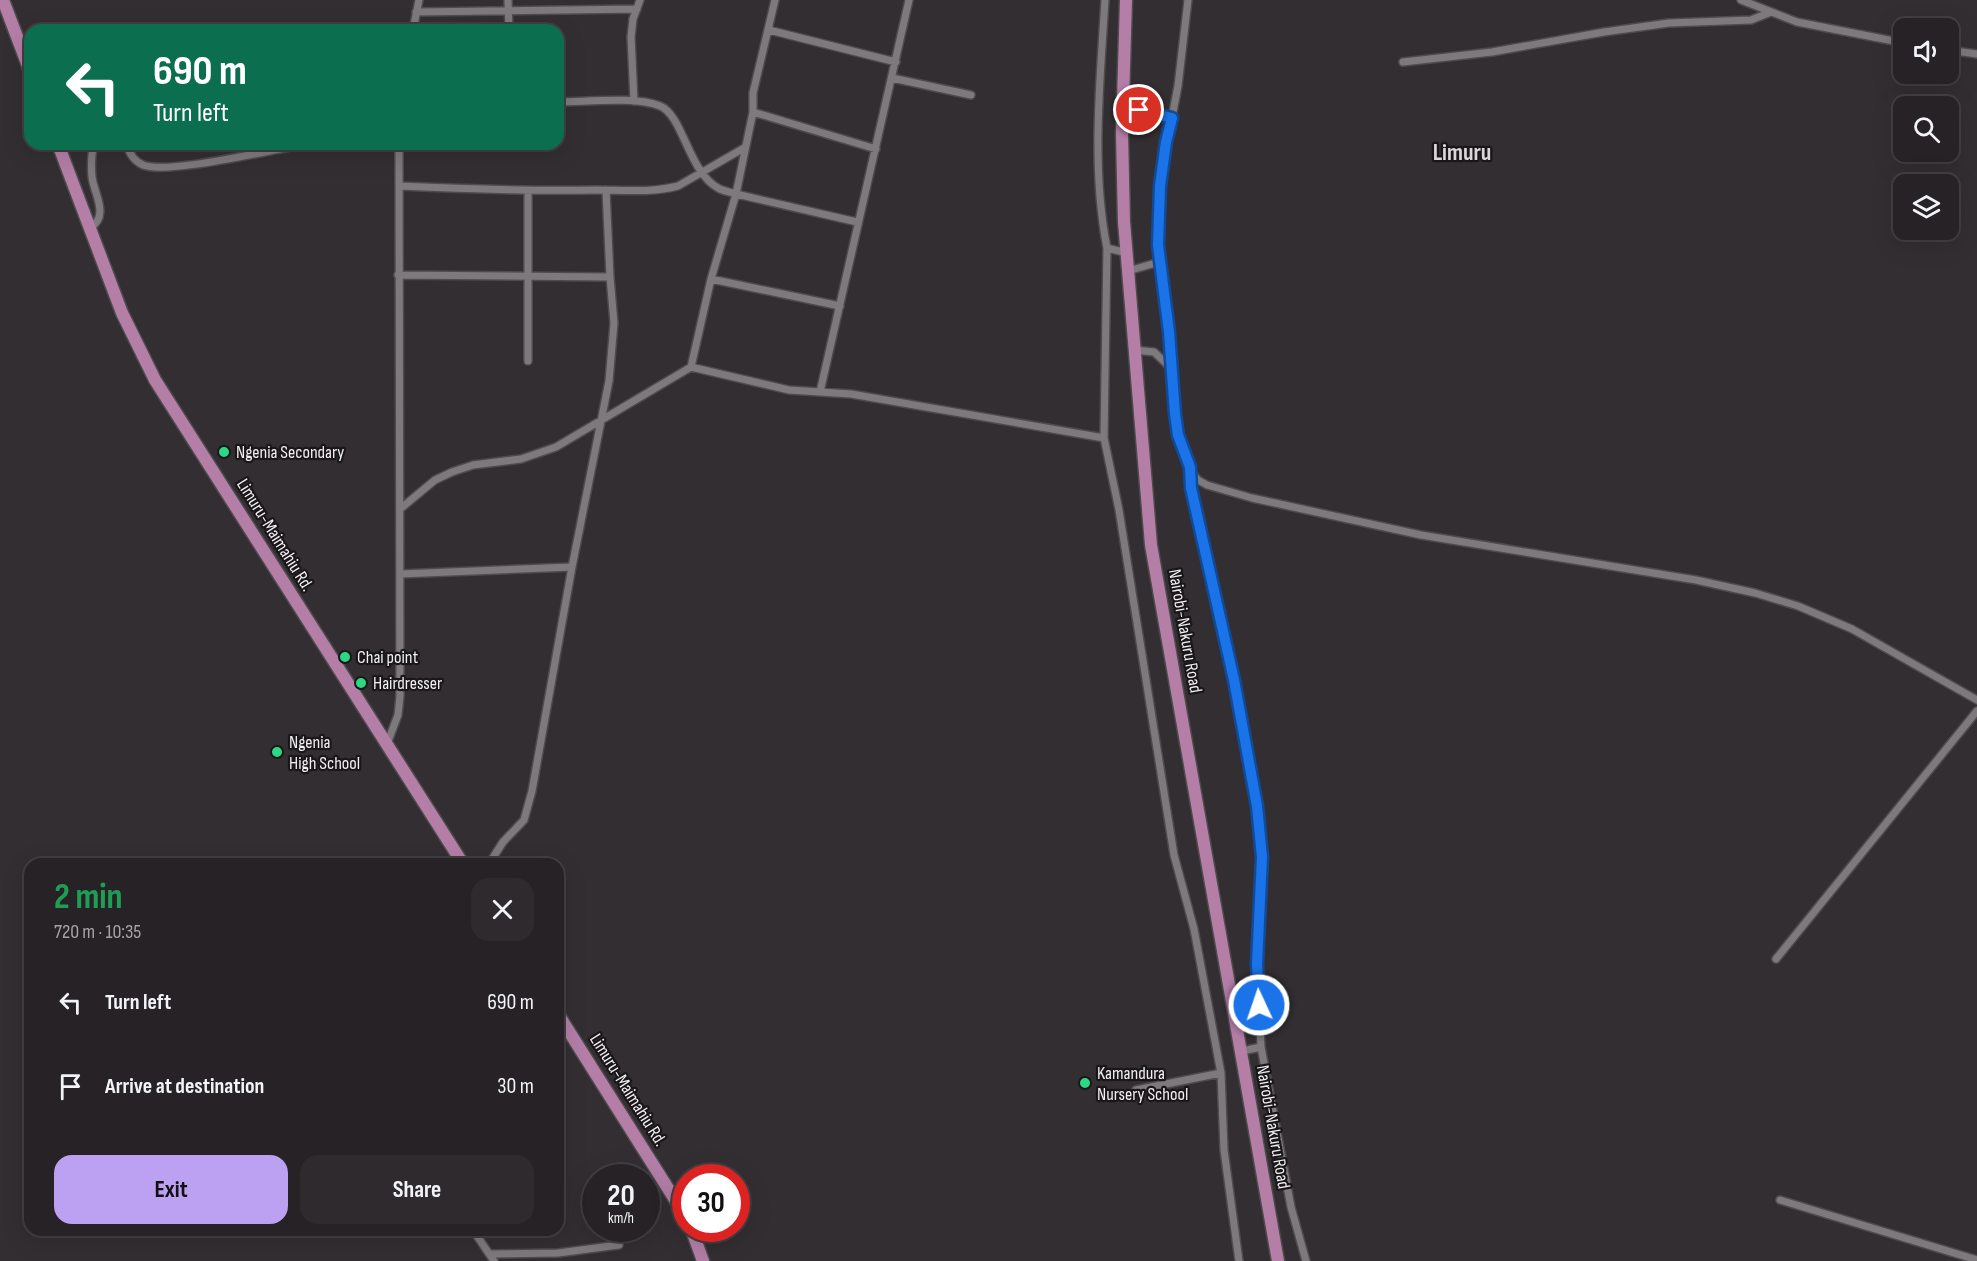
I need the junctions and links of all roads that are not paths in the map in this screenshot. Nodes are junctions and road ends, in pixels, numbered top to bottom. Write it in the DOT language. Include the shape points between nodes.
graph roads {
  1 [pos="3,0"];
  2 [pos="419,0"];
  3 [pos="508,0"];
  4 [pos="640,0"];
  5 [pos="775,0"];
  6 [pos="909,0"];
  7 [pos="1105,0"];
  8 [pos="1126,0"];
  9 [pos="1188,0"];
  10 [pos="1741,0"];
  11 [pos="637,9"];
  12 [pos="507,10"];
  13 [pos="417,12"];
  14 [pos="1771,12"];
  15 [pos="414,24"];
  16 [pos="508,24"];
  17 [pos="769,30"];
  18 [pos="1893,41"];
  19 [pos="1959,52"];
  20 [pos="1977,54"];
  21 [pos="24,55"];
  22 [pos="896,62"];
  23 [pos="1403,62"];
  24 [pos="892,78"];
  25 [pos="971,95"];
  26 [pos="634,101"];
  27 [pos="564,102"];
  28 [pos="1123,106"];
  29 [pos="753,112"];
  30 [pos="1172,118"];
  31 [pos="744,148"];
  32 [pos="876,149"];
  33 [pos="60,150"];
  34 [pos="93,150"];
  35 [pos="128,150"];
  36 [pos="273,150"];
  37 [pos="399,150"];
  38 [pos="703,172"];
  39 [pos="400,186"];
  40 [pos="606,190"];
  41 [pos="528,191"];
  42 [pos="735,194"];
  43 [pos="857,222"];
  44 [pos="90,228"];
  45 [pos="1107,248"];
  46 [pos="1127,254"];
  47 [pos="1160,262"];
  48 [pos="1128,272"];
  49 [pos="398,275"];
  50 [pos="528,276"];
  51 [pos="610,277"];
  52 [pos="711,279"];
  53 [pos="840,306"];
  54 [pos="1135,350"];
  55 [pos="528,361"];
  56 [pos="691,367"];
  57 [pos="1171,368"];
  58 [pos="820,392"];
  59 [pos="603,419"];
  60 [pos="1104,438"];
  61 [pos="1190,467"];
  62 [pos="400,509"];
  63 [pos="572,567"];
  64 [pos="400,574"];
  65 [pos="1977,700"];
  66 [pos="1977,711"];
  67 [pos="387,744"];
  68 [pos="459,858"];
  69 [pos="493,858"];
  70 [pos="1776,959"];
  71 [pos="564,1024"];
  72 [pos="1261,1047"];
  73 [pos="1242,1051"];
  74 [pos="1221,1073"];
  75 [pos="1136,1090"];
  76 [pos="672,1195"];
  77 [pos="1780,1200"];
  78 [pos="477,1236"];
  79 [pos="696,1242"];
  80 [pos="619,1245"];
  81 [pos="492,1258"];
  82 [pos="1977,1260"];
  83 [pos="703,1261"];
  84 [pos="1239,1261"];
  85 [pos="1278,1261"];
  86 [pos="1306,1261"];
  1 -- 21 [label="highway"];
  2 -- 13 [label="street"];
  3 -- 12 [label="street"];
  4 -- 11 [label="street"];
  5 -- 17 [label="street"];
  6 -- 22 [label="street"];
  7 -- 45 [label="street" via="1099,160"];
  8 -- 28 [label="highway, Nairobi-Nakuru Road"];
  9 -- 30 [label="street"];
  10 -- 14 [label="street"];
  11 -- 12 [label="street"];
  11 -- 26 [label="street" via="631,37"];
  12 -- 13 [label="street"];
  12 -- 16 [label="street"];
  13 -- 15 [label="street"];
  14 -- 18 [label="street" via="1797,22"];
  14 -- 23 [label="street" via="1750,20 1669,23"];
  17 -- 22 [label="street"];
  17 -- 29 [label="street" via="753,93"];
  19 -- 20 [label="street"];
  22 -- 24 [label="street"];
  24 -- 25 [label="street"];
  24 -- 32 [label="street"];
  26 -- 27 [label="street"];
  26 -- 38 [label="street" via="669,111"];
  28 -- 30 [label="street"];
  28 -- 46 [label="highway, Nairobi-Nakuru Road"];
  29 -- 31 [label="street"];
  29 -- 32 [label="street"];
  30 -- 47 [label="street" via="1158,209"];
  31 -- 38 [label="street"];
  31 -- 42 [label="street"];
  32 -- 43 [label="street"];
  33 -- 44 [label="highway, Limuru-Maimahiu Rd."];
  34 -- 44 [label="street" via="92,179 100,209 99,220"];
  35 -- 36 [label="street" via="135,160 153,168"];
  37 -- 39 [label="street"];
  38 -- 40 [label="street" via="669,189"];
  38 -- 42 [label="street" via="716,187"];
  39 -- 41 [label="street"];
  39 -- 49 [label="street"];
  40 -- 41 [label="street"];
  40 -- 51 [label="street"];
  41 -- 50 [label="street"];
  42 -- 43 [label="street"];
  42 -- 52 [label="street"];
  43 -- 53 [label="street"];
  44 -- 67 [label="highway, Limuru-Maimahiu Rd." via="122,313 155,380"];
  45 -- 46 [label="street"];
  45 -- 60 [label="street"];
  46 -- 48 [label="highway, Nairobi-Nakuru Road"];
  47 -- 48 [label="street"];
  47 -- 57 [label="street"];
  48 -- 54 [label="highway, Nairobi-Nakuru Road"];
  49 -- 50 [label="street"];
  49 -- 62 [label="street"];
  50 -- 51 [label="street"];
  50 -- 55 [label="street"];
  51 -- 59 [label="street" via="613,339"];
  52 -- 53 [label="street"];
  52 -- 56 [label="street"];
  53 -- 58 [label="street"];
  54 -- 57 [label="street" via="1154,352"];
  54 -- 73 [label="highway, Nairobi-Nakuru Road" via="1151,545"];
  56 -- 58 [label="street" via="782,389"];
  56 -- 59 [label="street"];
  57 -- 61 [label="street" via="1178,435"];
  58 -- 60 [label="street"];
  59 -- 62 [label="street" via="536,456 452,472 435,480"];
  59 -- 63 [label="street"];
  60 -- 74 [label="street" via="1174,855 1194,929"];
  61 -- 65 [label="street" via="1206,485 1252,498 1421,535 1755,593 1852,629"];
  61 -- 72 [label="street" via="1191,488 1234,680 1257,806 1262,857 1257,964"];
  62 -- 64 [label="street"];
  63 -- 64 [label="street"];
  63 -- 69 [label="street" via="529,807 524,820"];
  64 -- 67 [label="street" via="400,696 398,715"];
  66 -- 70 [label="street"];
  67 -- 68 [label="highway, Limuru-Maimahiu Rd."];
  71 -- 76 [label="highway, Limuru-Maimahiu Rd."];
  72 -- 73 [label="street"];
  72 -- 86 [label="street"];
  73 -- 85 [label="highway, Nairobi-Nakuru Road"];
  74 -- 75 [label="street"];
  74 -- 84 [label="street" via="1224,1150"];
  77 -- 82 [label="street"];
  78 -- 81 [label="street"];
  79 -- 83 [label="highway"];
  80 -- 81 [label="street"];
}
